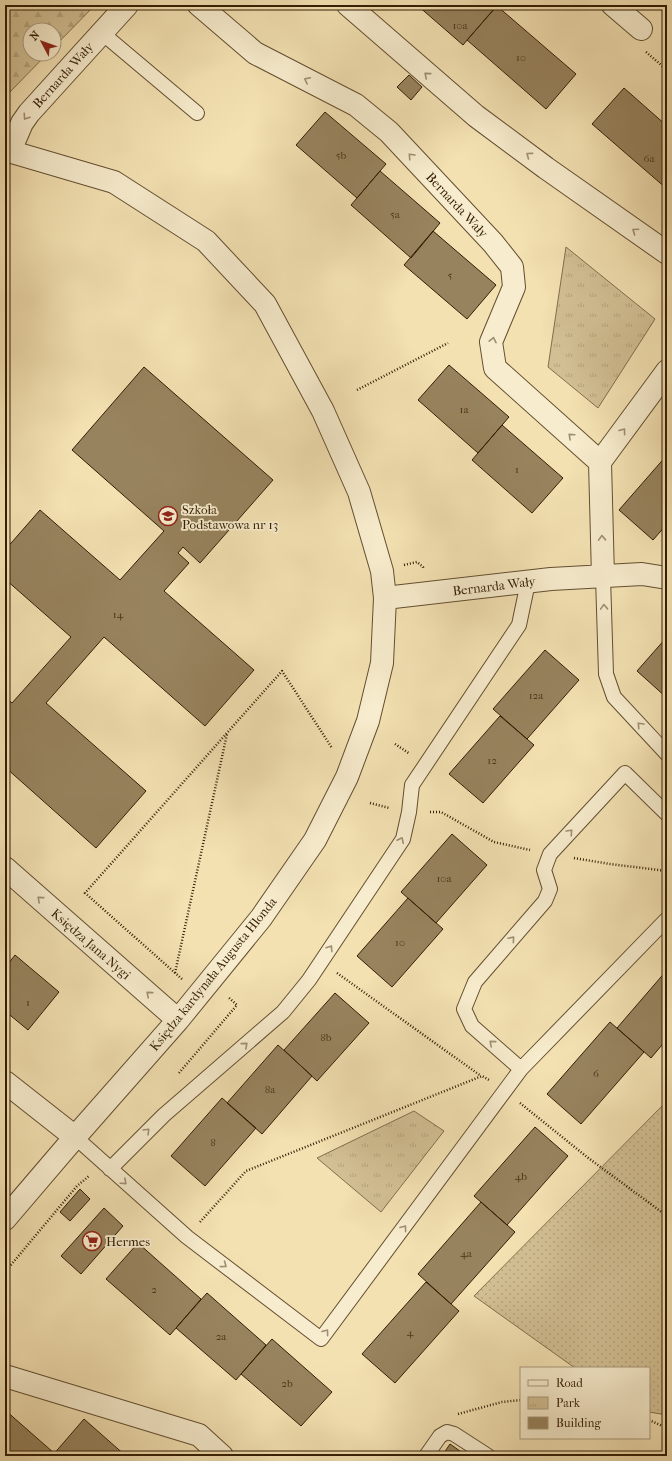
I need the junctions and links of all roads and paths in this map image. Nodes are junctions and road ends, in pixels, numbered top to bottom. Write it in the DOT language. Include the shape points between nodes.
graph roads {
  1 [pos="127,5"];
  2 [pos="198,5"];
  3 [pos="348,5"];
  4 [pos="613,5"];
  5 [pos="642,28"];
  6 [pos="102,33"];
  7 [pos="656,60"];
  8 [pos="667,70"];
  9 [pos="197,113"];
  10 [pos="8,151"];
  11 [pos="667,253"];
  12 [pos="448,343"];
  13 [pos="667,371"];
  14 [pos="357,390"];
  15 [pos="600,462"];
  16 [pos="603,577"];
  17 [pos="667,578"];
  18 [pos="528,582"];
  19 [pos="385,598"];
  20 [pos="227,733"];
  21 [pos="334,750"];
  22 [pos="667,754"];
  23 [pos="667,814"];
  24 [pos="5,868"];
  25 [pos="667,918"];
  26 [pos="321,961"];
  27 [pos="175,973"];
  28 [pos="170,1014"];
  29 [pos="521,1069"];
  30 [pos="482,1076"];
  31 [pos="5,1082"];
  32 [pos="504,1090"];
  33 [pos="75,1137"];
  34 [pos="110,1169"];
  35 [pos="667,1216"];
  36 [pos="5,1218"];
  37 [pos="187,1237"];
  38 [pos="5,1376"];
  39 [pos="520,1400"];
  40 [pos="458,1413"];
  41 [pos="650,1420"];
  42 [pos="667,1428"];
  43 [pos="222,1456"];
  44 [pos="426,1456"];
  45 [pos="488,1456"];
  1 -- 6 [label="street, Bernarda Wały"];
  15 -- 2 [label="street, Bernarda Wały, one-way" via="495,368 491,342 514,287 512,267 493,243 389,132 356,105 255,53"];
  11 -- 3 [label="street, one-way" via="476,116"];
  4 -- 5 [label="street"];
  6 -- 9 [label="lane"];
  6 -- 10 [label="street, Bernarda Wały, one-way" via="29,113"];
  7 -- 8 [label="path"];
  10 -- 19 [label="street, Księdza kardynała Augusta Hlonda" via="114,182 206,240 265,304 323,411 358,492 382,571"];
  12 -- 14 [label="path"];
  15 -- 13 [label="street, one-way"];
  16 -- 15 [label="street, one-way"];
  16 -- 17 [label="street, Bernarda Wały" via="642,574"];
  16 -- 18 [label="street, Bernarda Wały"];
  22 -- 16 [label="lane, one-way" via="614,698 606,674"];
  18 -- 19 [label="street, Bernarda Wały"];
  26 -- 18 [label="lane, one-way" via="403,839 412,785 519,626"];
  19 -- 28 [label="street, Księdza kardynała Augusta Hlonda" via="382,663 368,721 347,777 315,840 261,918"];
  20 -- 21 [label="path" via="282,671"];
  20 -- 27 [label="path"];
  20 -- 27 [label="path" via="85,893"];
  29 -- 23 [label="lane, one-way" via="472,1026 464,1009 475,982 545,900 550,888 544,870 550,854 625,773"];
  28 -- 24 [label="street, Księdza Jana Nygi, one-way"];
  25 -- 29 [label="lane"];
  26 -- 30 [label="path"];
  34 -- 26 [label="lane, one-way" via="164,1115 283,1012"];
  27 -- 28 [label="path" via="185,981"];
  28 -- 33 [label="street, Księdza kardynała Augusta Hlonda"];
  29 -- 32 [label="lane"];
  30 -- 32 [label="path"];
  30 -- 37 [label="path" via="246,1171"];
  31 -- 33 [label="street"];
  32 -- 35 [label="path" via="587,1157"];
  37 -- 32 [label="lane, one-way" via="321,1339"];
  33 -- 34 [label="lane"];
  33 -- 36 [label="street, Księdza kardynała Augusta Hlonda"];
  34 -- 37 [label="lane, one-way"];
  38 -- 43 [label="street" via="199,1435"];
  39 -- 40 [label="path"];
  41 -- 42 [label="path"];
  44 -- 45 [label="lane" via="440,1436 447,1432"];
}
